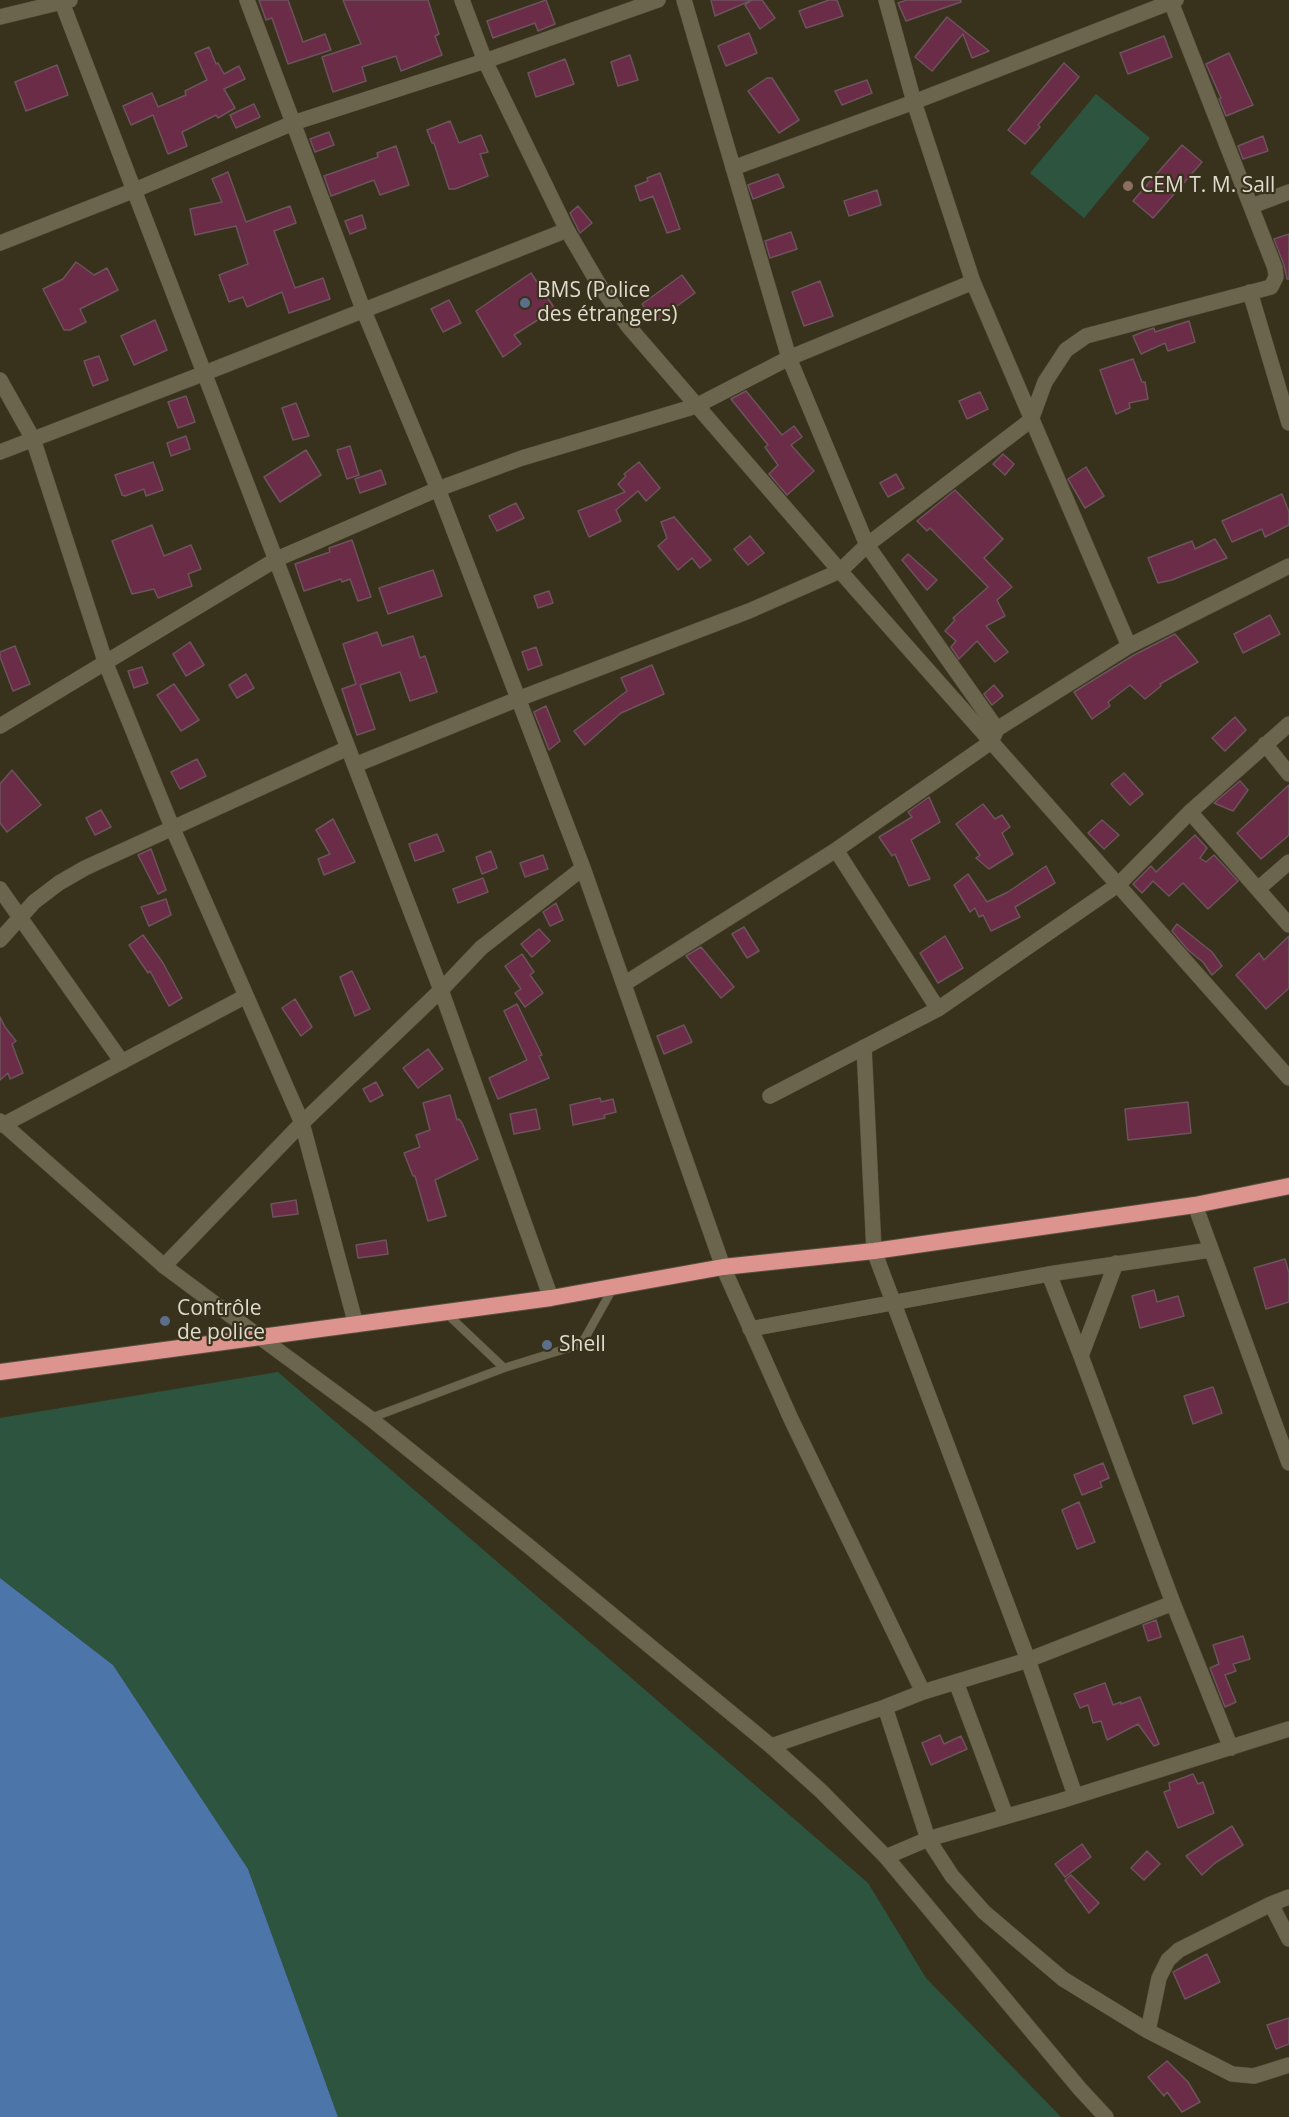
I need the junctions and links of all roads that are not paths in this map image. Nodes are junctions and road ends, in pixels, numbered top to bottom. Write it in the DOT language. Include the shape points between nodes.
graph roads {
  1 [pos="247,0"];
  2 [pos="462,0"];
  3 [pos="658,0"];
  4 [pos="684,0"];
  5 [pos="886,0"];
  6 [pos="64,1"];
  7 [pos="1173,1"];
  8 [pos="0,17"];
  9 [pos="485,61"];
  10 [pos="914,102"];
  11 [pos="293,123"];
  12 [pos="733,168"];
  13 [pos="135,190"];
  14 [pos="1289,192"];
  15 [pos="1252,206"];
  16 [pos="567,230"];
  17 [pos="0,243"];
  18 [pos="973,282"];
  19 [pos="1250,292"];
  20 [pos="363,309"];
  21 [pos="789,358"];
  22 [pos="206,374"];
  23 [pos="0,380"];
  24 [pos="696,406"];
  25 [pos="1031,420"];
  26 [pos="1289,423"];
  27 [pos="33,440"];
  28 [pos="0,452"];
  29 [pos="438,489"];
  30 [pos="867,545"];
  31 [pos="277,559"];
  32 [pos="1289,566"];
  33 [pos="840,571"];
  34 [pos="1129,646"];
  35 [pos="106,664"];
  36 [pos="518,699"];
  37 [pos="1289,724"];
  38 [pos="0,726"];
  39 [pos="994,736"];
  40 [pos="1265,744"];
  41 [pos="348,748"];
  42 [pos="355,765"];
  43 [pos="1289,774"];
  44 [pos="1190,812"];
  45 [pos="172,827"];
  46 [pos="836,850"];
  47 [pos="1289,862"];
  48 [pos="583,867"];
  49 [pos="1119,884"];
  50 [pos="0,889"];
  51 [pos="1258,889"];
  52 [pos="20,917"];
  53 [pos="1289,925"];
  54 [pos="0,940"];
  55 [pos="624,984"];
  56 [pos="441,990"];
  57 [pos="246,996"];
  58 [pos="938,1009"];
  59 [pos="864,1047"];
  60 [pos="122,1062"];
  61 [pos="1289,1078"];
  62 [pos="770,1096"];
  63 [pos="2,1123"];
  64 [pos="302,1123"];
  65 [pos="1289,1186"];
  66 [pos="1196,1205"];
  67 [pos="1210,1250"];
  68 [pos="874,1251"];
  69 [pos="1116,1263"];
  70 [pos="164,1266"];
  71 [pos="723,1267"];
  72 [pos="1049,1274"];
  73 [pos="614,1287"];
  74 [pos="551,1298"];
  75 [pos="894,1301"];
  76 [pos="446,1313"];
  77 [pos="356,1325"];
  78 [pos="750,1329"];
  79 [pos="261,1338"];
  80 [pos="1080,1356"];
  81 [pos="504,1368"];
  82 [pos="0,1372"];
  83 [pos="370,1419"];
  84 [pos="1289,1463"];
  85 [pos="1173,1603"];
  86 [pos="1028,1660"];
  87 [pos="956,1682"];
  88 [pos="923,1692"];
  89 [pos="885,1707"];
  90 [pos="1289,1729"];
  91 [pos="771,1746"];
  92 [pos="1231,1748"];
  93 [pos="1075,1795"];
  94 [pos="1006,1816"];
  95 [pos="928,1839"];
  96 [pos="886,1857"];
  97 [pos="1289,1897"];
  98 [pos="1271,1904"];
  99 [pos="1289,1940"];
  100 [pos="1148,2031"];
  101 [pos="1289,2065"];
  102 [pos="1106,2117"];
  1 -- 11 [label="street"];
  2 -- 9 [label="street"];
  3 -- 9 [label="street"];
  4 -- 12 [label="street"];
  5 -- 10 [label="street"];
  6 -- 8 [label="street"];
  6 -- 13 [label="street"];
  7 -- 10 [label="street"];
  7 -- 15 [label="street"];
  9 -- 11 [label="street"];
  9 -- 16 [label="street"];
  10 -- 12 [label="street"];
  10 -- 18 [label="street"];
  11 -- 13 [label="street"];
  11 -- 20 [label="street"];
  12 -- 21 [label="street"];
  13 -- 17 [label="street"];
  13 -- 22 [label="street"];
  14 -- 15 [label="street"];
  15 -- 19 [label="street" via="1276,277 1271,286"];
  16 -- 20 [label="street"];
  16 -- 24 [label="street" via="627,326"];
  18 -- 21 [label="street"];
  18 -- 25 [label="street"];
  19 -- 25 [label="street" via="1086,336 1066,350 1045,382"];
  19 -- 26 [label="street"];
  20 -- 22 [label="street"];
  20 -- 29 [label="street"];
  21 -- 24 [label="street"];
  21 -- 30 [label="street"];
  22 -- 27 [label="street"];
  22 -- 31 [label="street"];
  23 -- 27 [label="street"];
  24 -- 29 [label="street" via="522,458"];
  24 -- 33 [label="street"];
  25 -- 30 [label="street"];
  25 -- 34 [label="street"];
  27 -- 28 [label="street"];
  27 -- 35 [label="street"];
  29 -- 31 [label="street"];
  29 -- 36 [label="street"];
  30 -- 33 [label="street"];
  30 -- 39 [label="street"];
  31 -- 35 [label="street"];
  31 -- 41 [label="street"];
  32 -- 34 [label="street"];
  33 -- 36 [label="street" via="749,611"];
  33 -- 39 [label="street"];
  34 -- 39 [label="street"];
  35 -- 38 [label="street"];
  35 -- 45 [label="street"];
  36 -- 42 [label="street"];
  36 -- 48 [label="street"];
  37 -- 40 [label="street"];
  39 -- 46 [label="street"];
  39 -- 49 [label="street"];
  40 -- 43 [label="street"];
  40 -- 44 [label="street"];
  41 -- 42 [label="street"];
  41 -- 45 [label="street"];
  42 -- 56 [label="street"];
  44 -- 49 [label="street"];
  44 -- 51 [label="street"];
  45 -- 52 [label="street" via="59,883"];
  45 -- 57 [label="street"];
  46 -- 55 [label="street"];
  46 -- 58 [label="street"];
  47 -- 51 [label="street"];
  48 -- 55 [label="street"];
  48 -- 56 [label="street" via="481,948"];
  49 -- 58 [label="street"];
  49 -- 61 [label="street"];
  50 -- 52 [label="street"];
  51 -- 53 [label="street"];
  52 -- 54 [label="street"];
  52 -- 60 [label="street"];
  55 -- 71 [label="street"];
  56 -- 64 [label="street"];
  56 -- 74 [label="street"];
  57 -- 60 [label="street"];
  57 -- 64 [label="street"];
  58 -- 59 [label="street"];
  59 -- 62 [label="street"];
  59 -- 68 [label="street"];
  60 -- 63 [label="street"];
  63 -- 70 [label="street"];
  64 -- 70 [label="street"];
  64 -- 77 [label="street"];
  65 -- 66 [label="highway"];
  66 -- 67 [label="street"];
  66 -- 68 [label="highway"];
  67 -- 69 [label="street"];
  67 -- 84 [label="street"];
  68 -- 71 [label="highway"];
  68 -- 75 [label="street"];
  69 -- 72 [label="street"];
  69 -- 80 [label="street"];
  70 -- 79 [label="street"];
  71 -- 73 [label="highway"];
  71 -- 78 [label="street"];
  72 -- 75 [label="street"];
  72 -- 80 [label="street"];
  73 -- 74 [label="highway"];
  73 -- 81 [label="lane" via="578,1345"];
  74 -- 76 [label="highway"];
  75 -- 78 [label="street"];
  75 -- 86 [label="street"];
  76 -- 77 [label="highway"];
  76 -- 81 [label="lane"];
  77 -- 79 [label="highway"];
  78 -- 88 [label="street"];
  79 -- 82 [label="highway"];
  79 -- 83 [label="street"];
  80 -- 85 [label="street"];
  81 -- 83 [label="lane"];
  83 -- 91 [label="street"];
  85 -- 86 [label="street"];
  85 -- 92 [label="street"];
  86 -- 87 [label="street"];
  86 -- 93 [label="street"];
  87 -- 88 [label="street"];
  87 -- 94 [label="street"];
  88 -- 89 [label="street"];
  89 -- 91 [label="street"];
  89 -- 95 [label="street"];
  90 -- 92 [label="street"];
  91 -- 96 [label="street"];
  92 -- 93 [label="street"];
  93 -- 94 [label="street"];
  94 -- 95 [label="street"];
  95 -- 96 [label="street"];
  95 -- 100 [label="street" via="952,1876 984,1912 1063,1979"];
  96 -- 102 [label="street"];
  97 -- 98 [label="street"];
  98 -- 99 [label="street"];
  98 -- 100 [label="street" via="1179,1950 1167,1960 1159,1978"];
  100 -- 101 [label="street" via="1232,2074 1254,2076"];
}
